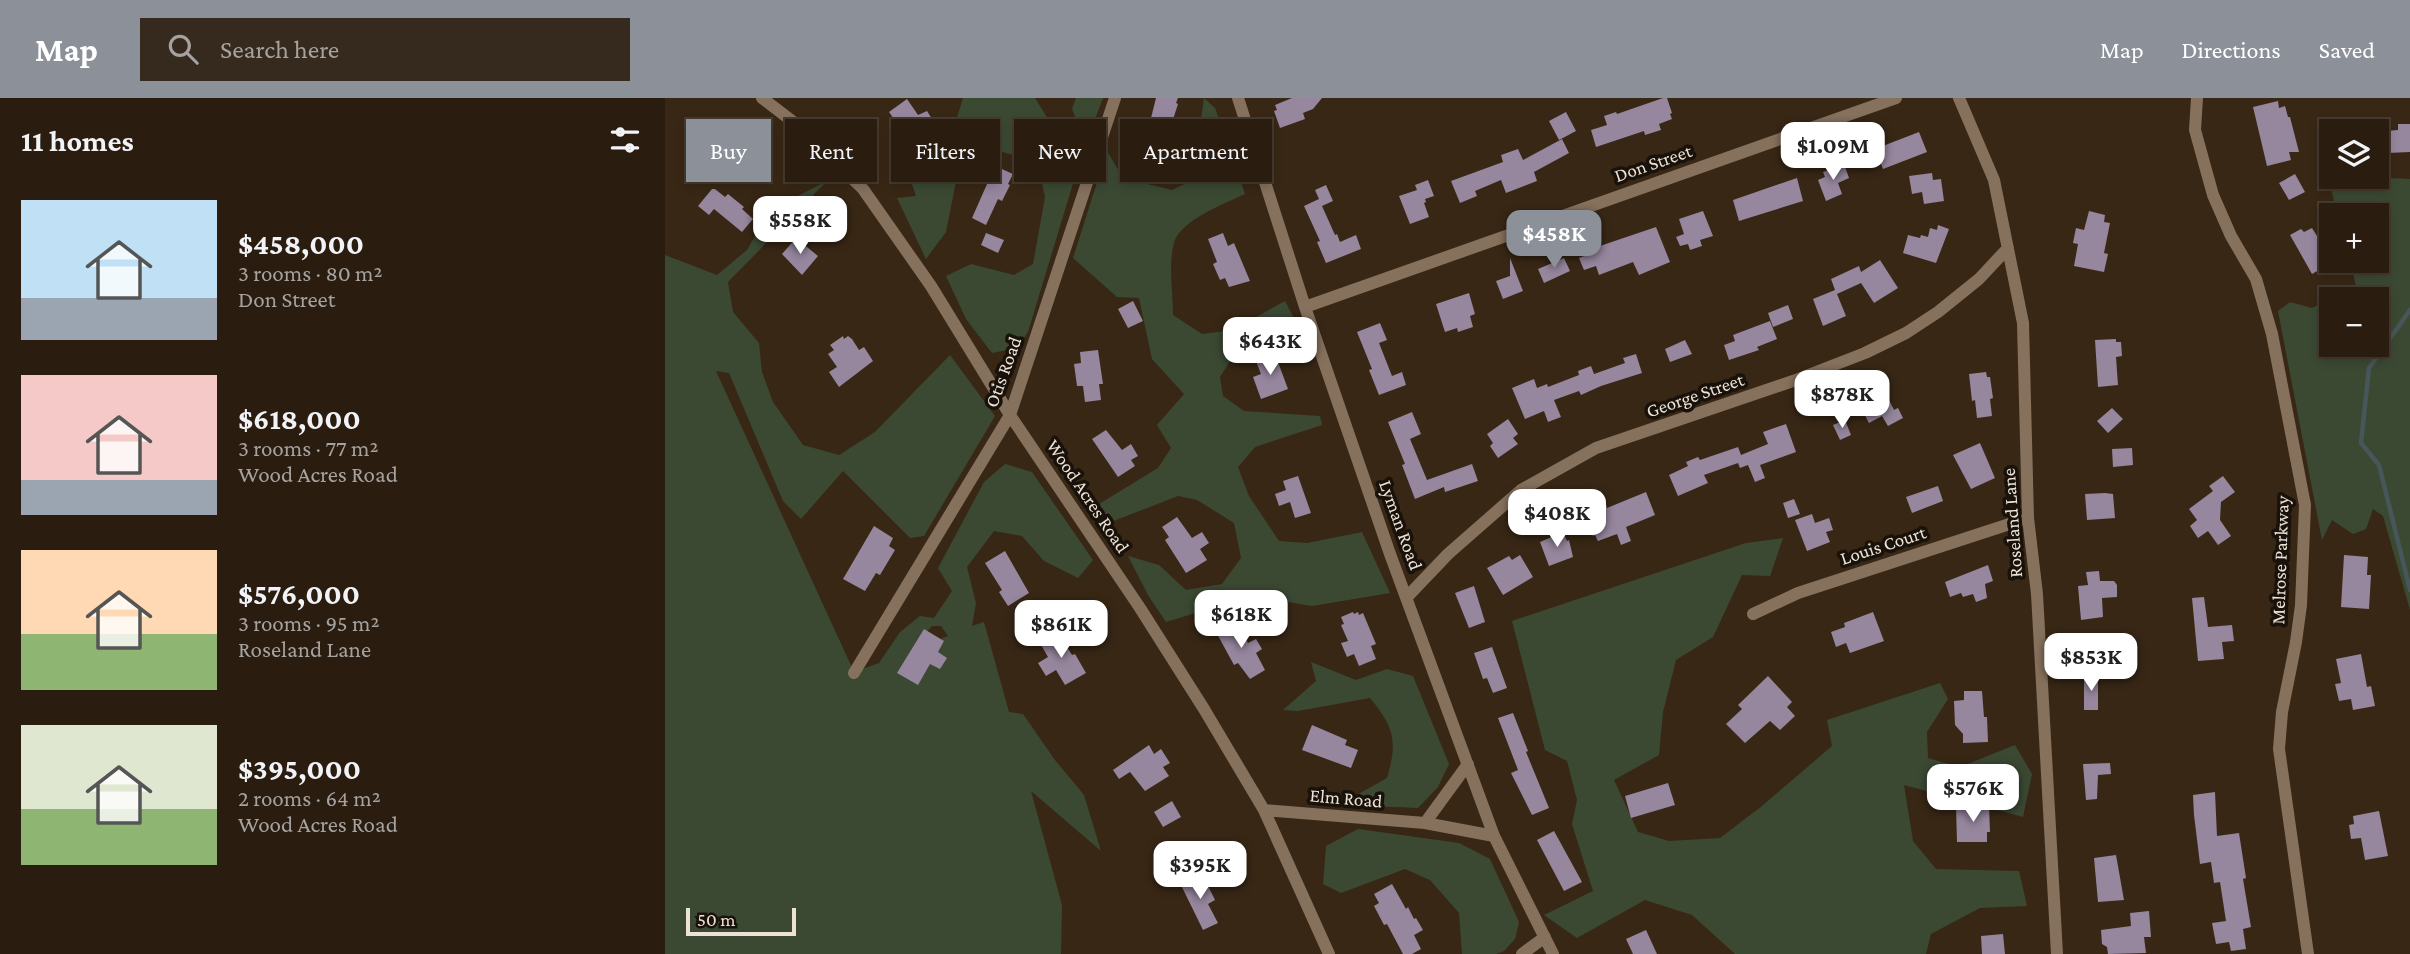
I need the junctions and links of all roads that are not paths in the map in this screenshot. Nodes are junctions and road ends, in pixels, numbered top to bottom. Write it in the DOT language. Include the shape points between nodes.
graph roads {
  1 [pos="762,98"];
  2 [pos="1115,98"];
  3 [pos="1238,98"];
  4 [pos="1896,98"];
  5 [pos="1959,98"];
  6 [pos="2197,98"];
  7 [pos="2008,248"];
  8 [pos="1305,307"];
  9 [pos="1010,415"];
  10 [pos="2028,518"];
  11 [pos="1407,597"];
  12 [pos="1753,614"];
  13 [pos="855,673"];
  14 [pos="1468,764"];
  15 [pos="1264,810"];
  16 [pos="1425,823"];
  17 [pos="1494,836"];
  18 [pos="1545,937"];
  19 [pos="1329,954"];
  20 [pos="1522,954"];
  21 [pos="1553,954"];
  22 [pos="2057,954"];
  23 [pos="2308,954"];
  1 -- 9 [label="street, Wood Acres Road" via="863,189 931,286"];
  2 -- 9 [label="street, Otis Road"];
  3 -- 8 [label="street, Lyman Road"];
  4 -- 8 [label="street, Don Street"];
  5 -- 7 [label="street, Roseland Lane" via="1994,180"];
  6 -- 23 [label="street, Melrose Parkway" via="2195,130 2213,195 2256,279 2272,334 2305,505 2301,605 2279,749"];
  7 -- 10 [label="street, Roseland Lane" via="2023,323"];
  7 -- 11 [label="street, George Street" via="1979,279 1906,333 1793,381 1596,448 1521,490"];
  8 -- 11 [label="street, Lyman Road"];
  9 -- 13 [label="street, Otis Road"];
  9 -- 15 [label="street, Wood Acres Road" via="1205,709"];
  10 -- 12 [label="street, Louis Court" via="1798,593"];
  10 -- 22 [label="street, Roseland Lane" via="2037,594"];
  11 -- 14 [label="street, Lyman Road"];
  14 -- 16 [label="street"];
  14 -- 17 [label="street, Lyman Road"];
  15 -- 16 [label="street, Elm Road"];
  15 -- 19 [label="street, Wood Acres Road"];
  16 -- 17 [label="street, Elm Road"];
  17 -- 18 [label="street, Lyman Road"];
  18 -- 20 [label="street"];
  18 -- 21 [label="street, Lyman Road"];
}
